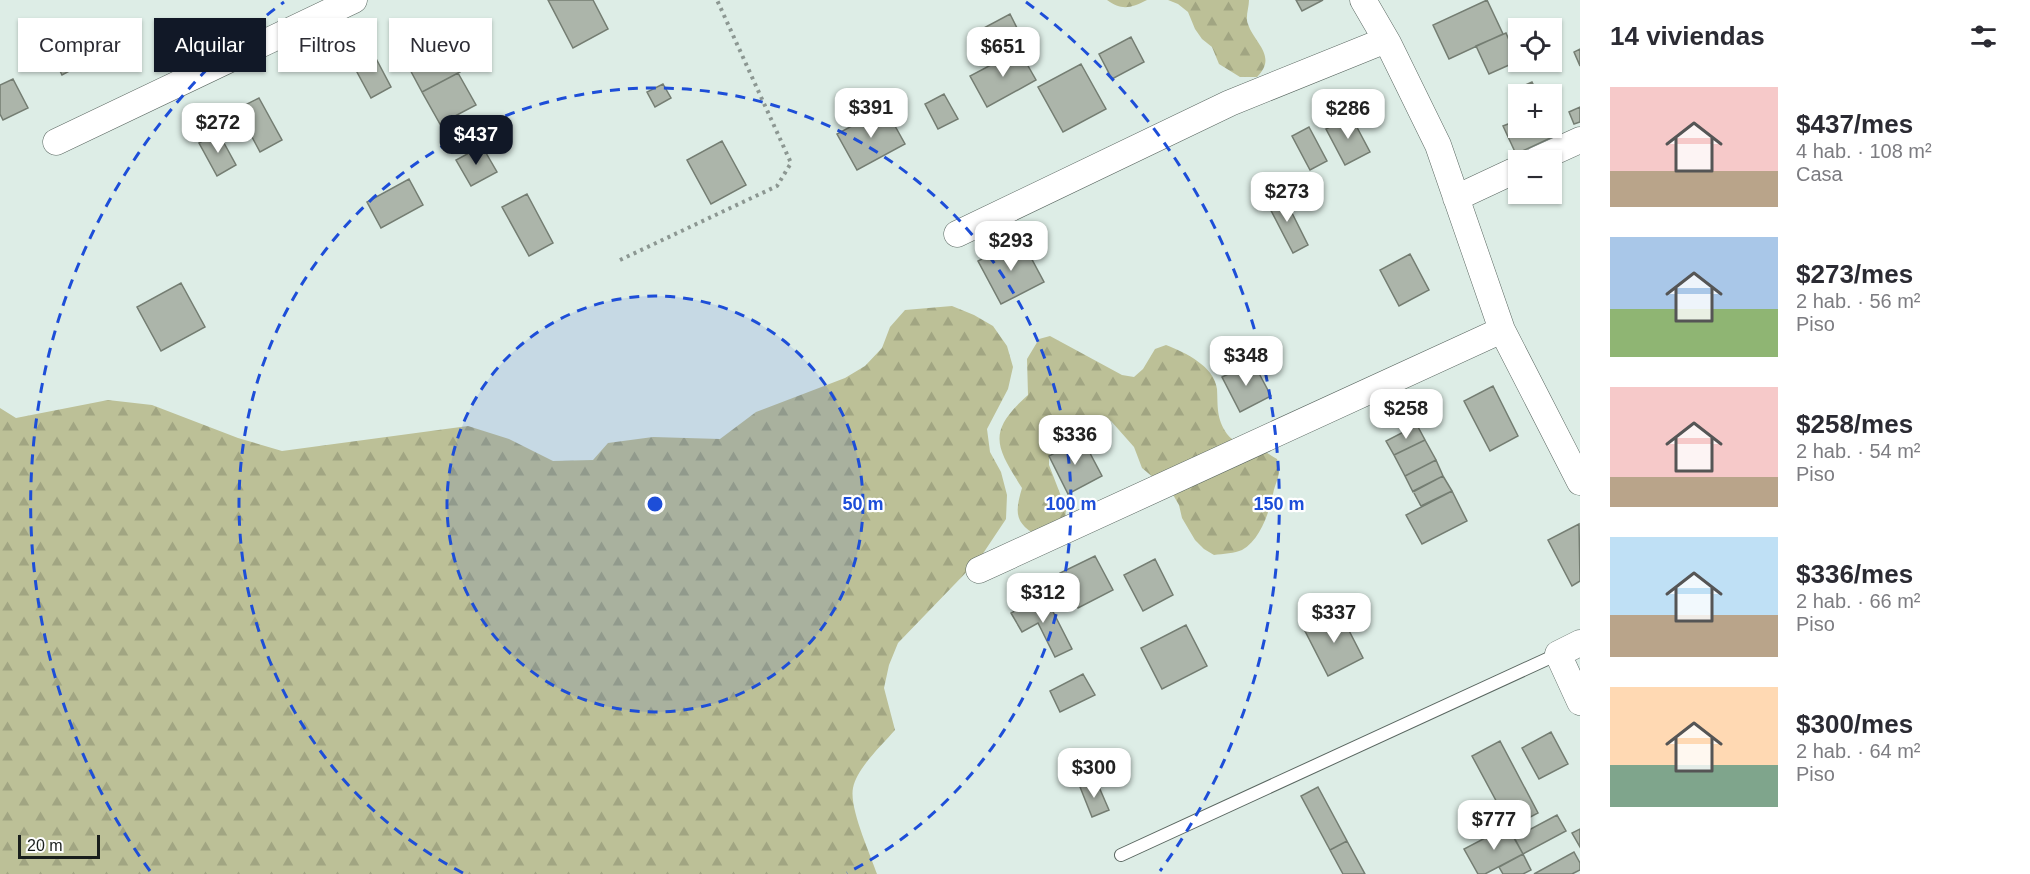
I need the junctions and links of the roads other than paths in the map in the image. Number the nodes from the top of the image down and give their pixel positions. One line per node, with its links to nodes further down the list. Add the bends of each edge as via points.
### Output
1 (354, 0): 5 (street)
2 (1363, 0): 3 (street)
3 (1386, 40): 8 (street, via 1438,145); 9 (street, via 1230,103)
4 (1580, 140): 6 (street)
5 (56, 142)
6 (1558, 150)
7 (1508, 174): 8 (street)
8 (1456, 198): 10 (street)
9 (957, 234)
10 (1502, 330): 11 (street); 12 (street)
11 (1580, 482)
12 (979, 570)
13 (1569, 649): 14 (street); 15 (lane)
14 (1580, 702)
15 (1121, 855)

